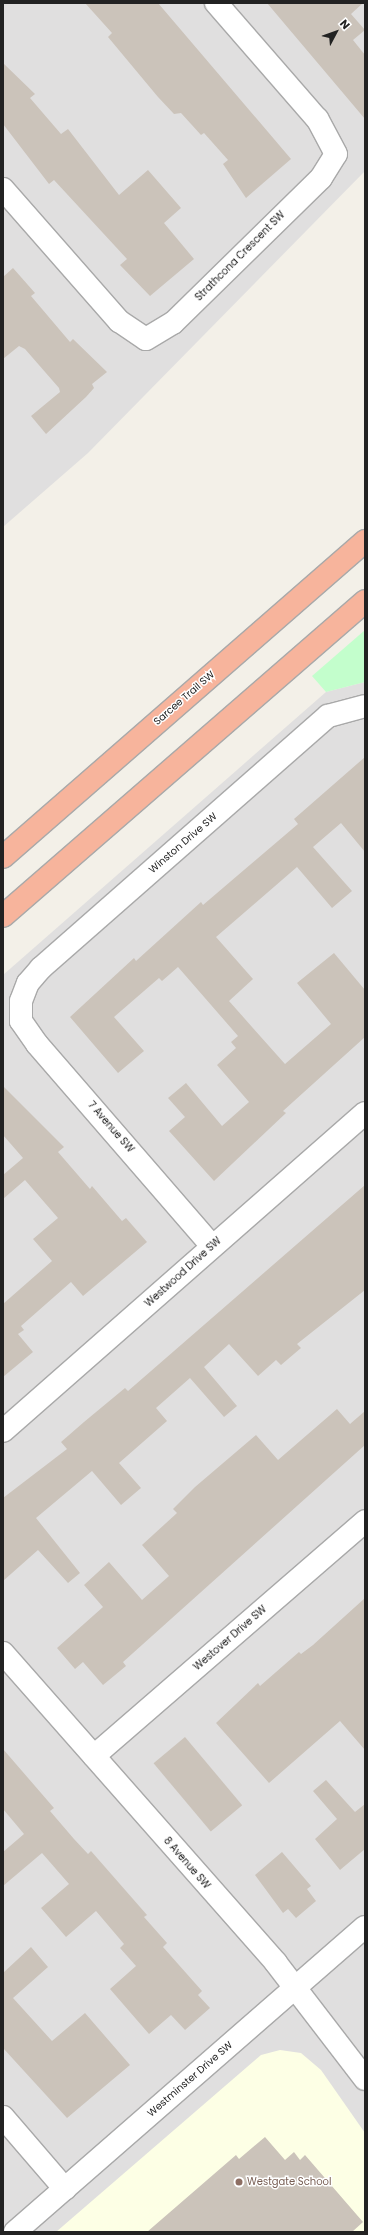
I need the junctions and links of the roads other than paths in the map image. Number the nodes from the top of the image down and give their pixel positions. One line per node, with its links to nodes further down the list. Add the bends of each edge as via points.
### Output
1 (216, 3): 2 (street, Strathcona Crescent SW, via 317,119 336,154 321,178 173,323 146,339 119,320)
2 (3, 189)
3 (365, 541): 6 (highway, Sarcee Trail SW)
4 (365, 601): 7 (highway)
5 (365, 706): 8 (street, Winston Drive SW, via 328,716 40,968 28,983)
6 (3, 856)
7 (3, 916)
8 (21, 1004): 10 (street, 7 Avenue SW, via 22,1021 36,1044)
9 (365, 1113): 10 (street, Westwood Drive SW)
10 (212, 1246): 11 (street, Westwood Drive SW)
11 (3, 1431)
12 (365, 1521): 14 (street, Westover Drive SW)
13 (3, 1653): 14 (street, 8 Avenue SW)
14 (94, 1756): 16 (street, 8 Avenue SW)
15 (365, 1927): 16 (street, Westminster Drive SW)
16 (295, 1988): 17 (street, 8 Avenue SW); 19 (street, Westminster Drive SW)
17 (365, 2079)
18 (3, 2117): 19 (street)
19 (65, 2189): 20 (street, Westminster Drive SW)
20 (15, 2232)

